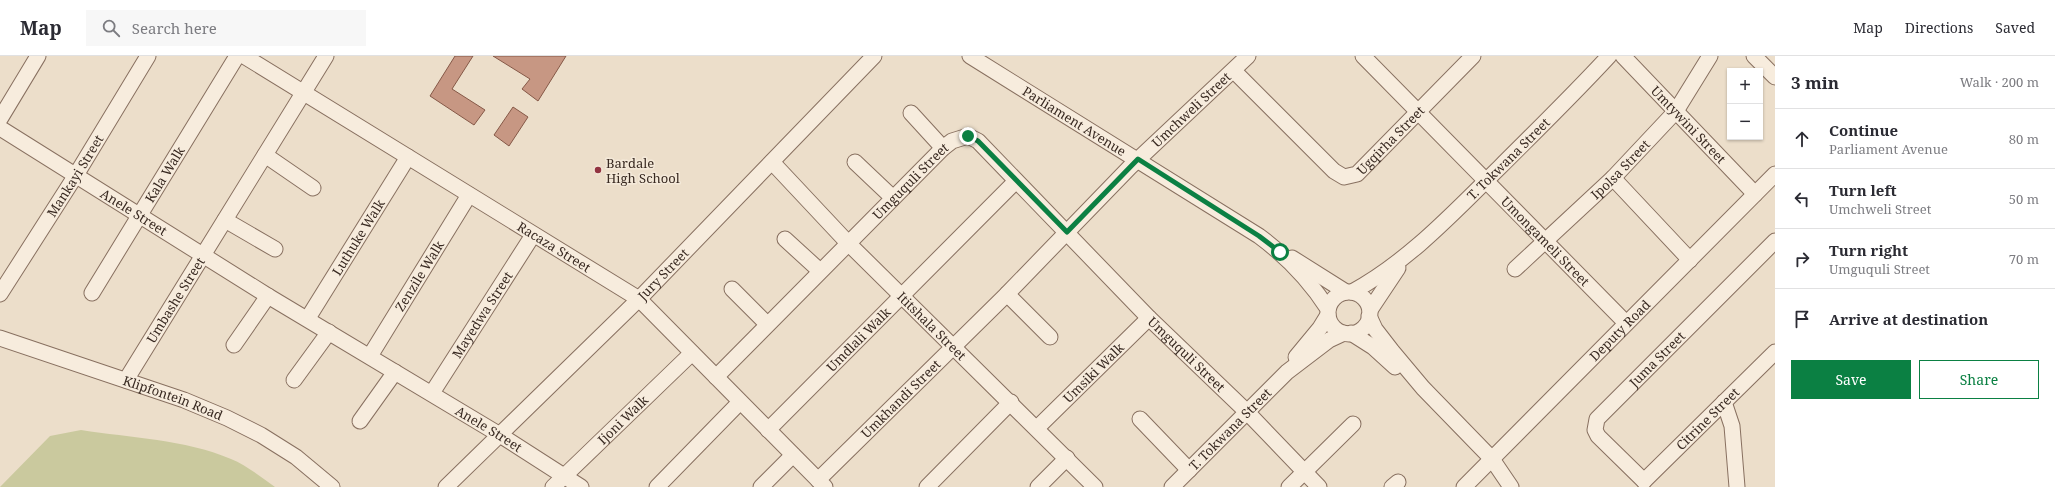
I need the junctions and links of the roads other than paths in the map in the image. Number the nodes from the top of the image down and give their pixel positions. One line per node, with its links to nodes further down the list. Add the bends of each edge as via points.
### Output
1 (38, 56): 21 (street)
2 (148, 56): 30 (street, Mankayi Street)
3 (237, 56): 38 (street, Kala Walk)
4 (244, 56): 17 (street, Racaza Street)
5 (326, 56): 17 (street, Umbashe Street)
6 (874, 56): 27 (street, Jury Street)
7 (970, 56): 26 (street, Parliament Avenue)
8 (1248, 56): 15 (street, Umchweli Street)
9 (1363, 56): 18 (street, Umongameli Street)
10 (1473, 56): 18 (street, Ugqirha Street)
11 (1609, 56): 32 (street, T. Tokwana Street)
12 (1623, 56): 19 (street, Umtywini Street)
13 (1710, 56): 19 (street, Ipolsa Street)
14 (1754, 56): 16 (street)
15 (1234, 71): 18 (street, Ugqirha Street, via 1334,171 1344,177 1357,174); 26 (street, Umchweli Street)
16 (1775, 77)
17 (304, 92): 24 (street, Umbashe Street); 25 (street, Racaza Street)
18 (1419, 111): 32 (street, Umongameli Street)
19 (1676, 111): 31 (street, Ipolsa Street); 35 (street, Umtywini Street)
20 (911, 113): 23 (street)
21 (0, 118)
22 (0, 128): 30 (street, Anele Street)
23 (943, 148): 33 (street, Umguquli Street, via 952,141 968,136 978,141); 37 (street, Umguquli Street)
24 (265, 155): 34 (street); 39 (street, Umbashe Street)
25 (408, 157): 36 (street, Racaza Street); 63 (street, Luthuke Walk)
26 (1138, 159): 40 (street, Umchweli Street); 47 (street, Parliament Avenue)
27 (772, 162): 45 (street, Ititshala Street); 60 (street, Jury Street)
28 (855, 162): 37 (street)
29 (1775, 174): 35 (street, Deputy Road)
30 (76, 175): 38 (street, Anele Street); 56 (street, Mankayi Street)
31 (1613, 178): 44 (street, Ipolsa Street); 50 (street)
32 (1487, 180): 44 (street, Umongameli Street); 49 (street, T. Tokwana Street)
33 (1016, 181): 40 (street, Umguquli Street); 58 (street, Umdlali Walk)
34 (313, 188)
35 (1755, 194): 50 (street, Deputy Road)
36 (469, 195): 41 (street, Racaza Street); 75 (street, Zenzile Walk)
37 (893, 198): 45 (street, Umguquli Street)
38 (140, 214): 48 (street, Anele Street); 55 (street, Kala Walk)
39 (225, 220): 46 (street); 48 (street, Umbashe Street)
40 (1067, 232): 57 (street, Umkhandi Street); 64 (street, Umguquli Street)
41 (533, 236): 60 (street, Racaza Street); 82 (street, Mayedwa Street)
42 (785, 239): 52 (street)
43 (1775, 241): 100 (street, Juma Street, via 1597,419 1595,430 1598,436)
44 (1546, 242): 51 (street, Ipolsa Street); 65 (street, Umongameli Street)
45 (848, 243): 52 (street, Umguquli Street); 58 (street, Ititshala Street)
46 (275, 249)
47 (1280, 252): 54 (street, Parliament Avenue); 61 (street, Parliament Avenue, via 1320,296)
48 (204, 254): 59 (street, Anele Street); 79 (street, Umbashe Street)
49 (1404, 259): 54 (street, T. Tokwana Street, via 1374,280); 62 (street, T. Tokwana Street)
50 (1690, 260): 65 (street, Deputy Road)
51 (1515, 270)
52 (820, 271): 66 (street, Umguquli Street)
53 (732, 289): 66 (street)
54 (1349, 292): 61 (street, via 1336,296); 62 (street, via 1364,298)
55 (92, 293)
56 (0, 294)
57 (1007, 294): 69 (street); 72 (street, Umkhandi Street)
58 (901, 295): 72 (street, Ititshala Street); 91 (street, Umdlali Walk)
59 (268, 296): 63 (street, Anele Street); 71 (street)
60 (638, 299): 74 (street, Racaza Street); 92 (street, Jury Street)
61 (1328, 312): 68 (street, via 1333,327); 77 (street, T. Tokwana Street, via 1320,328)
62 (1369, 313): 68 (street, via 1363,328); 81 (street, via 1383,340)
63 (308, 318): 67 (street, Anele Street)
64 (1149, 318): 86 (street, Umguquli Street); 90 (street, Umsiki Walk)
65 (1626, 323): 95 (street, Deputy Road)
66 (767, 324): 78 (street, Umguquli Street)
67 (329, 332): 75 (street, Anele Street); 80 (street)
68 (1348, 333): 77 (street, T. Tokwana Street, via 1329,340); 81 (street, via 1373,347 1405,376)
69 (1050, 337)
70 (0, 338): 79 (street, Klipfontein Road)
71 (234, 345)
72 (954, 346): 84 (street, Ititshala Street); 99 (street, Umkhandi Street)
73 (1775, 352): 85 (street, Citrine Street)
74 (692, 353): 78 (street, Racaza Street); 98 (street, Ijoni Walk)
75 (370, 356): 76 (street, Anele Street)
76 (395, 372): 82 (street, Anele Street); 88 (street)
77 (1287, 372): 86 (street, T. Tokwana Street)
78 (716, 377): 83 (street, Racaza Street)
79 (126, 380): 101 (street, Klipfontein Road, via 184,400 261,435 296,457)
80 (294, 380)
81 (1423, 388): 95 (street)
82 (432, 393): 92 (street, Anele Street)
83 (740, 402): 91 (street, Racaza Street); 104 (street)
84 (1011, 402): 90 (street, Ititshala Street); 106 (street)
85 (1724, 402): 100 (street, Citrine Street); 114 (street, via 1732,426)
86 (1247, 412): 96 (street, T. Tokwana Street); 97 (street, Umguquli Street)
87 (1140, 419): 96 (street)
88 (360, 422)
89 (1353, 424): 97 (street)
90 (1037, 428): 94 (street, Ititshala Street)
91 (768, 430): 93 (street, Racaza Street)
92 (500, 435): 98 (street, Anele Street); 102 (street, Jury Street)
93 (793, 455): 99 (street, Racaza Street); 105 (street)
94 (1068, 458): 107 (street); 108 (street, Ititshala Street)
95 (1492, 459): 112 (street, Deputy Road); 113 (street)
96 (1189, 470): 109 (street, T. Tokwana Street)
97 (1304, 472): 110 (street); 111 (street, Umguquli Street)
98 (559, 482): 103 (street, Anele Street)
99 (822, 484)
100 (1644, 484)
101 (332, 487)
102 (446, 487)
103 (581, 487)
104 (657, 487)
105 (761, 487)
106 (926, 487)
107 (1038, 487)
108 (1095, 487)
109 (1172, 487)
110 (1289, 487)
111 (1319, 487)
112 (1464, 487)
113 (1511, 487)
114 (1737, 487)

